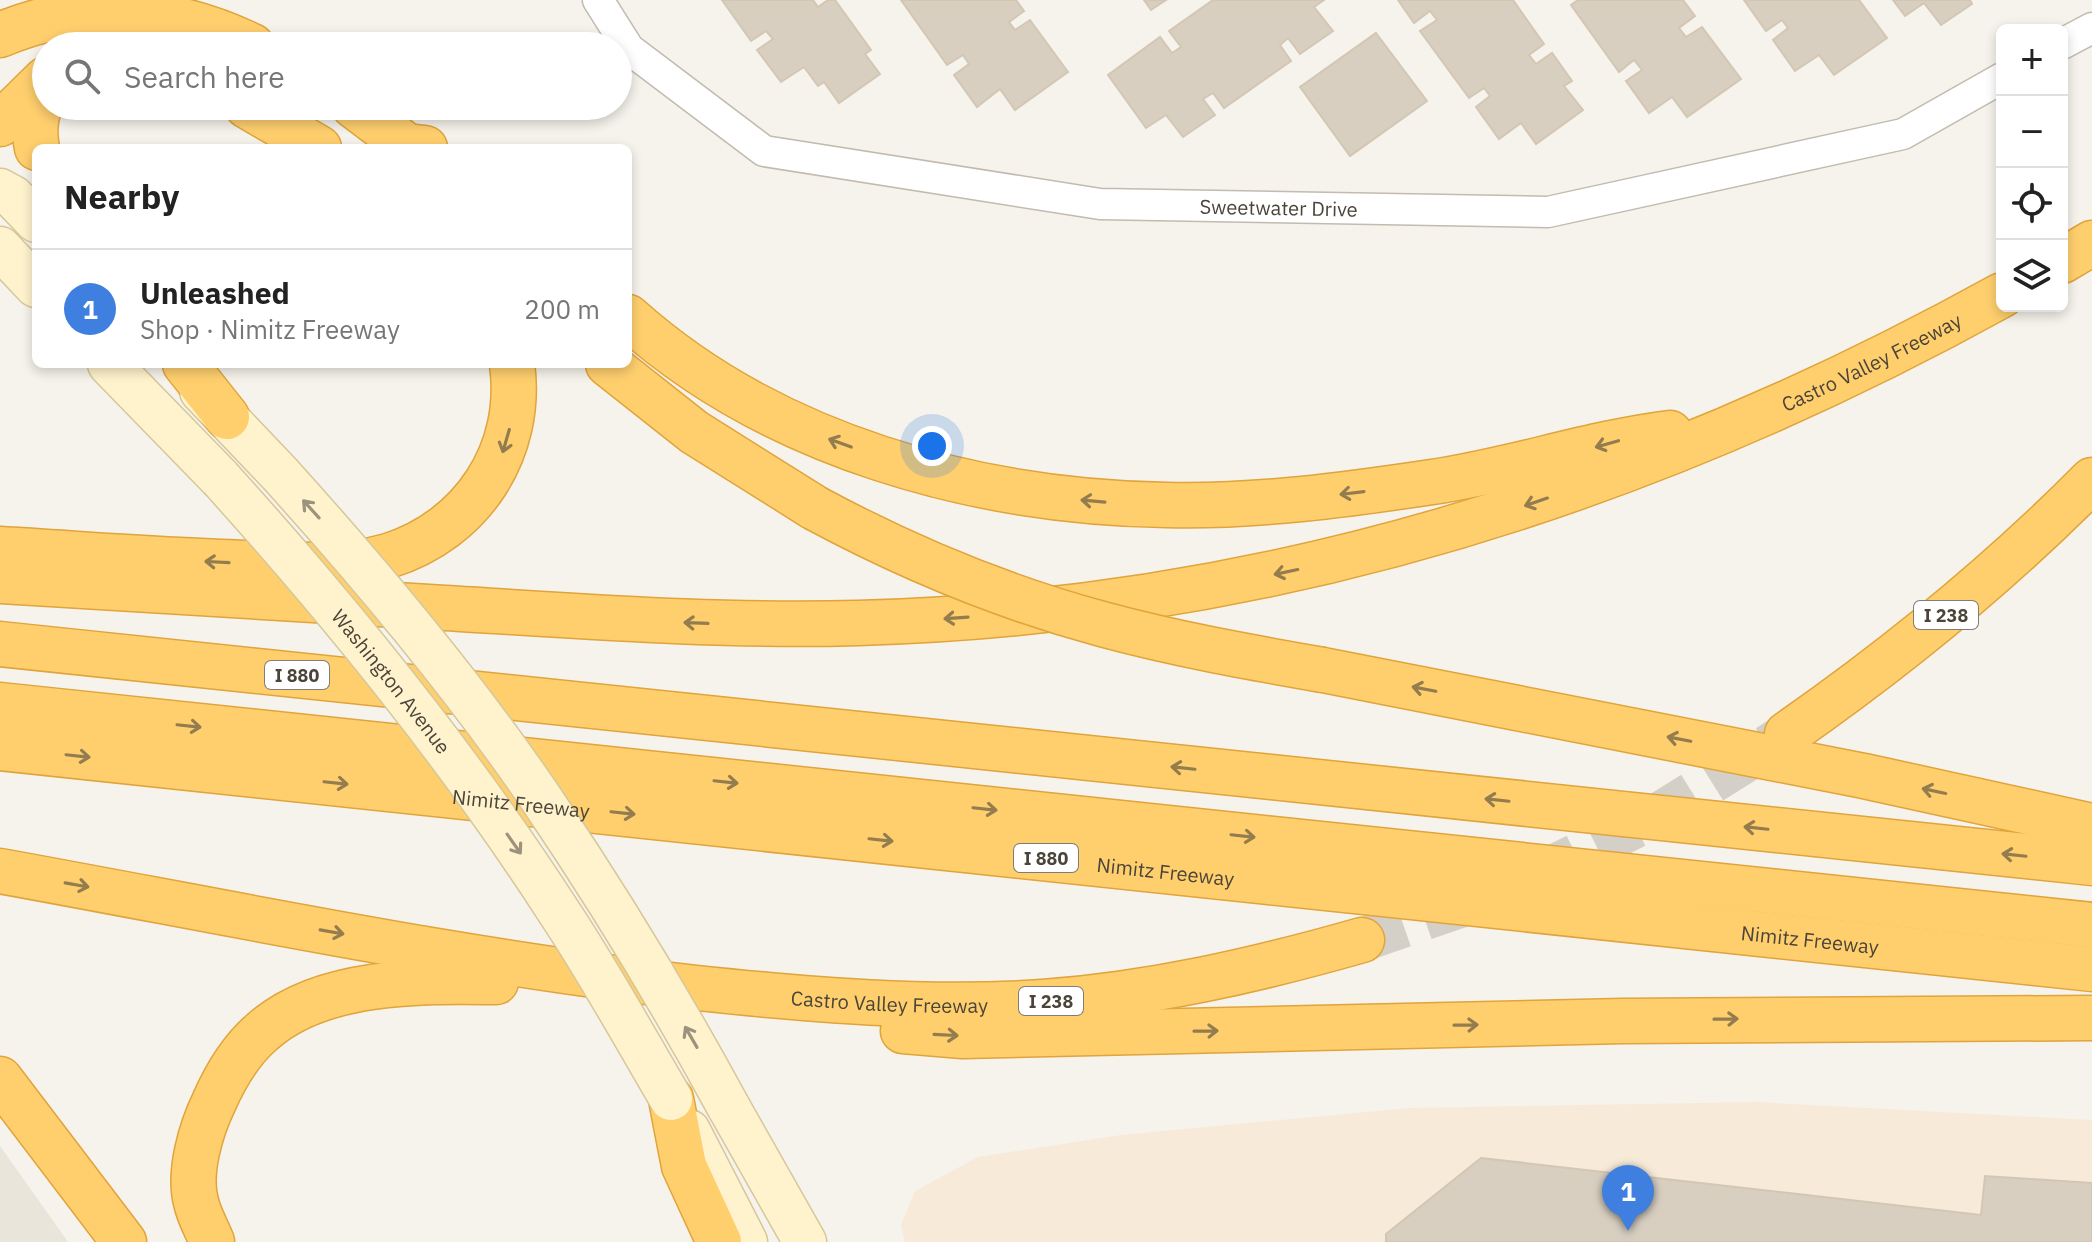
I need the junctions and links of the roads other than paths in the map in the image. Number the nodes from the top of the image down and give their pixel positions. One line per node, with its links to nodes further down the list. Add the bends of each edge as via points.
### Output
1 (598, 0): 4 (street, Sweetwater Drive)
2 (2092, 28): 6 (street)
3 (218, 32): 5 (highway, via 173,13 106,0 47,9)
4 (618, 32)
5 (0, 35)
6 (2068, 41)
7 (632, 51): 8 (street, Sweetwater Drive, via 764,151 1100,204 1548,212 1903,134)
8 (1996, 81)
9 (32, 93): 13 (highway)
10 (36, 120): 14 (highway)
11 (271, 120): 15 (highway)
12 (374, 120): 16 (highway)
13 (0, 124)
14 (37, 144)
15 (312, 144)
16 (410, 144)
17 (0, 190): 18 (main road)
18 (32, 217)
19 (2092, 243): 21 (highway)
20 (0, 248): 22 (main road)
21 (2068, 257)
22 (32, 282)
23 (1996, 298): 31 (highway, Castro Valley Freeway)
24 (632, 320): 31 (highway, one-way to 24, via 1625,439 1485,473 1320,497 1205,505 1090,501 939,475 829,439 725,389)
25 (113, 368): 49 (main road, Washington Avenue, one-way to 49, bridge, via 220,478 346,623 476,790 559,912)
26 (179, 368): 30 (main road)
27 (188, 368): 30 (highway)
28 (512, 368): 33 (highway, one-way to 33, via 513,409 496,469 457,519 404,550 348,563 289,565)
29 (613, 368): 39 (highway, one-way to 29, bridge, via 1174,641 1061,612 933,566 815,508 694,432)
30 (227, 417): 54 (main road, one-way to 30, bridge, via 658,981 541,798 412,627)
31 (1740, 425): 34 (highway, one-way to 34, via 1537,502 1390,548 1240,581 1011,614 859,623 704,623)
32 (2092, 480): 37 (highway, I 238, via 1953,609)
33 (0, 549)
34 (0, 581)
35 (0, 644): 40 (highway, I 880, one-way to 35)
36 (0, 705): 42 (highway, I 880, one-way to 42)
37 (1787, 734)
38 (0, 748): 44 (highway, Nimitz Freeway / I 880, one-way to 44)
39 (2092, 826)
40 (2092, 863)
41 (0, 871): 45 (highway, one-way to 45, via 439,952)
42 (2092, 925)
43 (1362, 940): 46 (highway, Castro Valley Freeway / I 238, via 1196,982 1043,1002 887,1004)
44 (2092, 969)
45 (650, 983): 46 (highway, Castro Valley Freeway / I 238); 51 (highway, via 390,985 325,998 293,1012 262,1032 234,1065 204,1122 195,1201)
46 (733, 991): 47 (highway, one-way to 47, via 887,1029 963,1036 1623,1021)
47 (2092, 1018)
48 (0, 1079): 50 (highway)
49 (671, 1099): 52 (highway, via 684,1166); 53 (main road, Washington Avenue)
50 (124, 1242)
51 (212, 1242)
52 (719, 1242)
53 (746, 1242)
54 (805, 1242)

